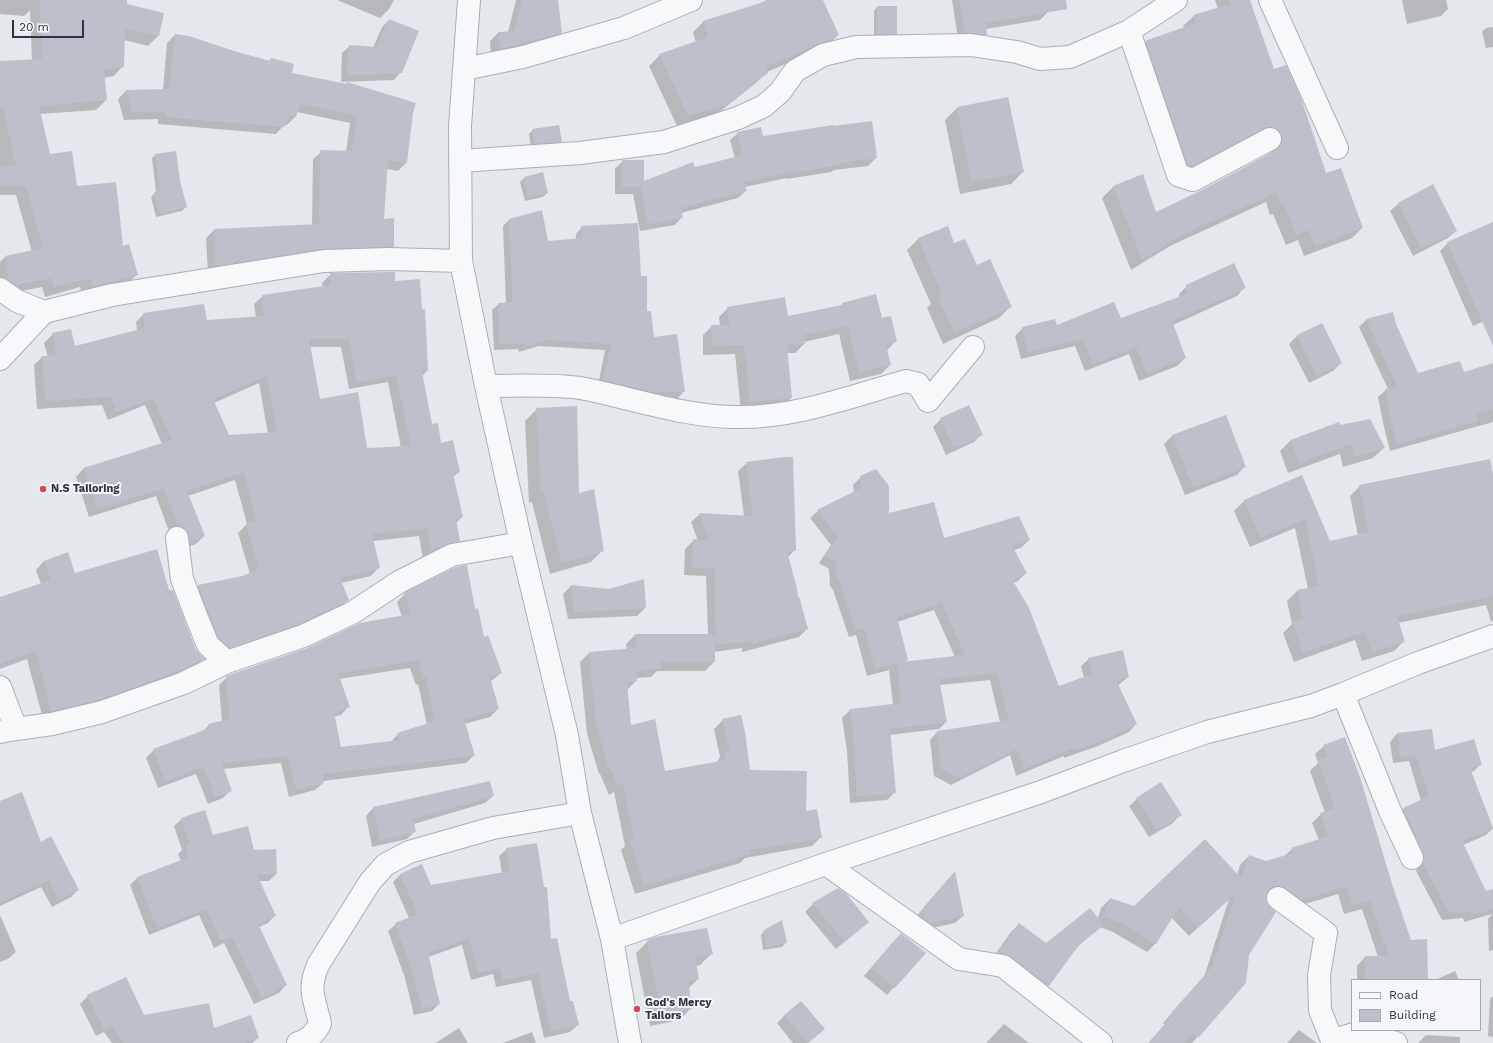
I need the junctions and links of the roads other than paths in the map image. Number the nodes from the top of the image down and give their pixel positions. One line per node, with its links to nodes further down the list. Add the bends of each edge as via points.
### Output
1 (469, 0): 6 (street)
2 (691, 0): 6 (street, via 624,28 523,57)
3 (1176, 0): 5 (street)
4 (1270, 0): 8 (street)
5 (1129, 31): 7 (street, via 1178,175 1192,180); 9 (street, via 1070,57 1040,59 1017,52 971,46 856,48 823,55 795,71 780,92 764,106 738,118 664,142 580,153)
6 (464, 69): 9 (street)
7 (1270, 139)
8 (1337, 148)
9 (460, 161): 10 (street)
10 (461, 262): 12 (street, via 388,259 324,262 112,295); 15 (street)
11 (0, 289): 12 (street, via 17,301)
12 (44, 312): 14 (street)
13 (973, 347): 15 (street, via 928,401 918,384 906,381 800,411 764,416 731,417 695,413 582,388)
14 (0, 359)
15 (486, 386): 17 (street)
16 (177, 538): 19 (street, via 182,578 197,618 208,645)
17 (521, 543): 19 (street, via 452,555 399,582 352,613 302,636); 23 (street, via 567,736)
18 (1493, 636): 21 (street)
19 (227, 662): 22 (street, via 184,683 102,712 52,724)
20 (0, 687): 22 (street)
21 (1343, 694): 24 (street, via 1390,811); 25 (street, via 1311,706 1207,732 1041,792)
22 (8, 730)
23 (580, 812): 27 (street); 28 (street, via 494,828 409,852 385,865 370,882 318,966 311,988 320,1024 313,1035)
24 (1412, 858)
25 (826, 864): 27 (street); 30 (street, via 959,959 1003,966)
26 (1278, 898): 31 (street, via 1326,933 1319,975 1320,1010)
27 (612, 939): 29 (street)
28 (298, 1043)
29 (630, 1043)
30 (1101, 1043)
31 (1334, 1043): 32 (street, via 1337,1038 1357,1032)
32 (1396, 1043)

